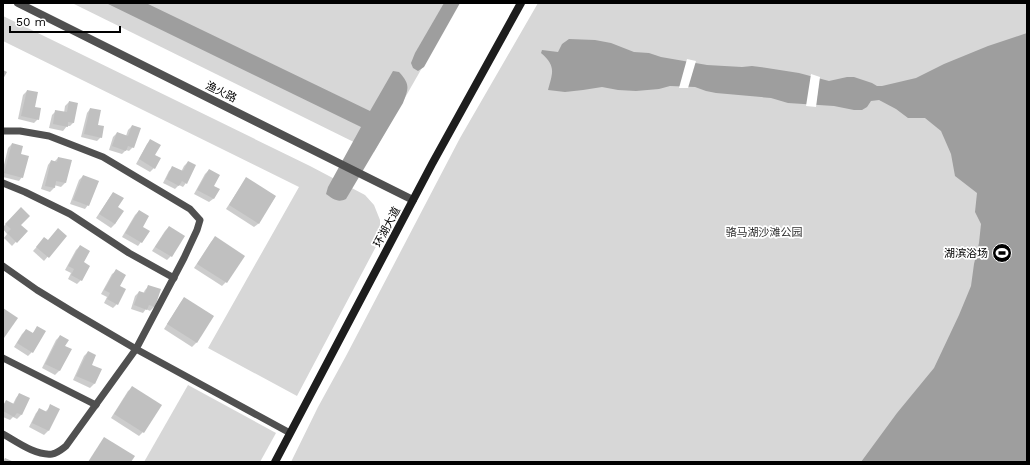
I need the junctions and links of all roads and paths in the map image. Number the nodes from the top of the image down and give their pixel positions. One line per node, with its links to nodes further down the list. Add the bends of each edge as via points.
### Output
1 (18, 3): 5 (street, 渔火路)
2 (521, 3): 5 (main road, 环湖大道)
3 (3, 131): 7 (lane, via 49,136 103,157 190,209 200,220)
4 (3, 183): 7 (lane, via 70,214 129,253)
5 (413, 200): 11 (main road, 环湖大道)
6 (3, 266): 8 (lane, via 72,312)
7 (174, 278): 8 (lane)
8 (136, 349): 10 (lane); 11 (lane)
9 (3, 358): 10 (lane)
10 (96, 405): 12 (lane, via 66,446 52,454 32,451)
11 (290, 433): 13 (main road, 环湖大道)
12 (3, 434)
13 (275, 462)

